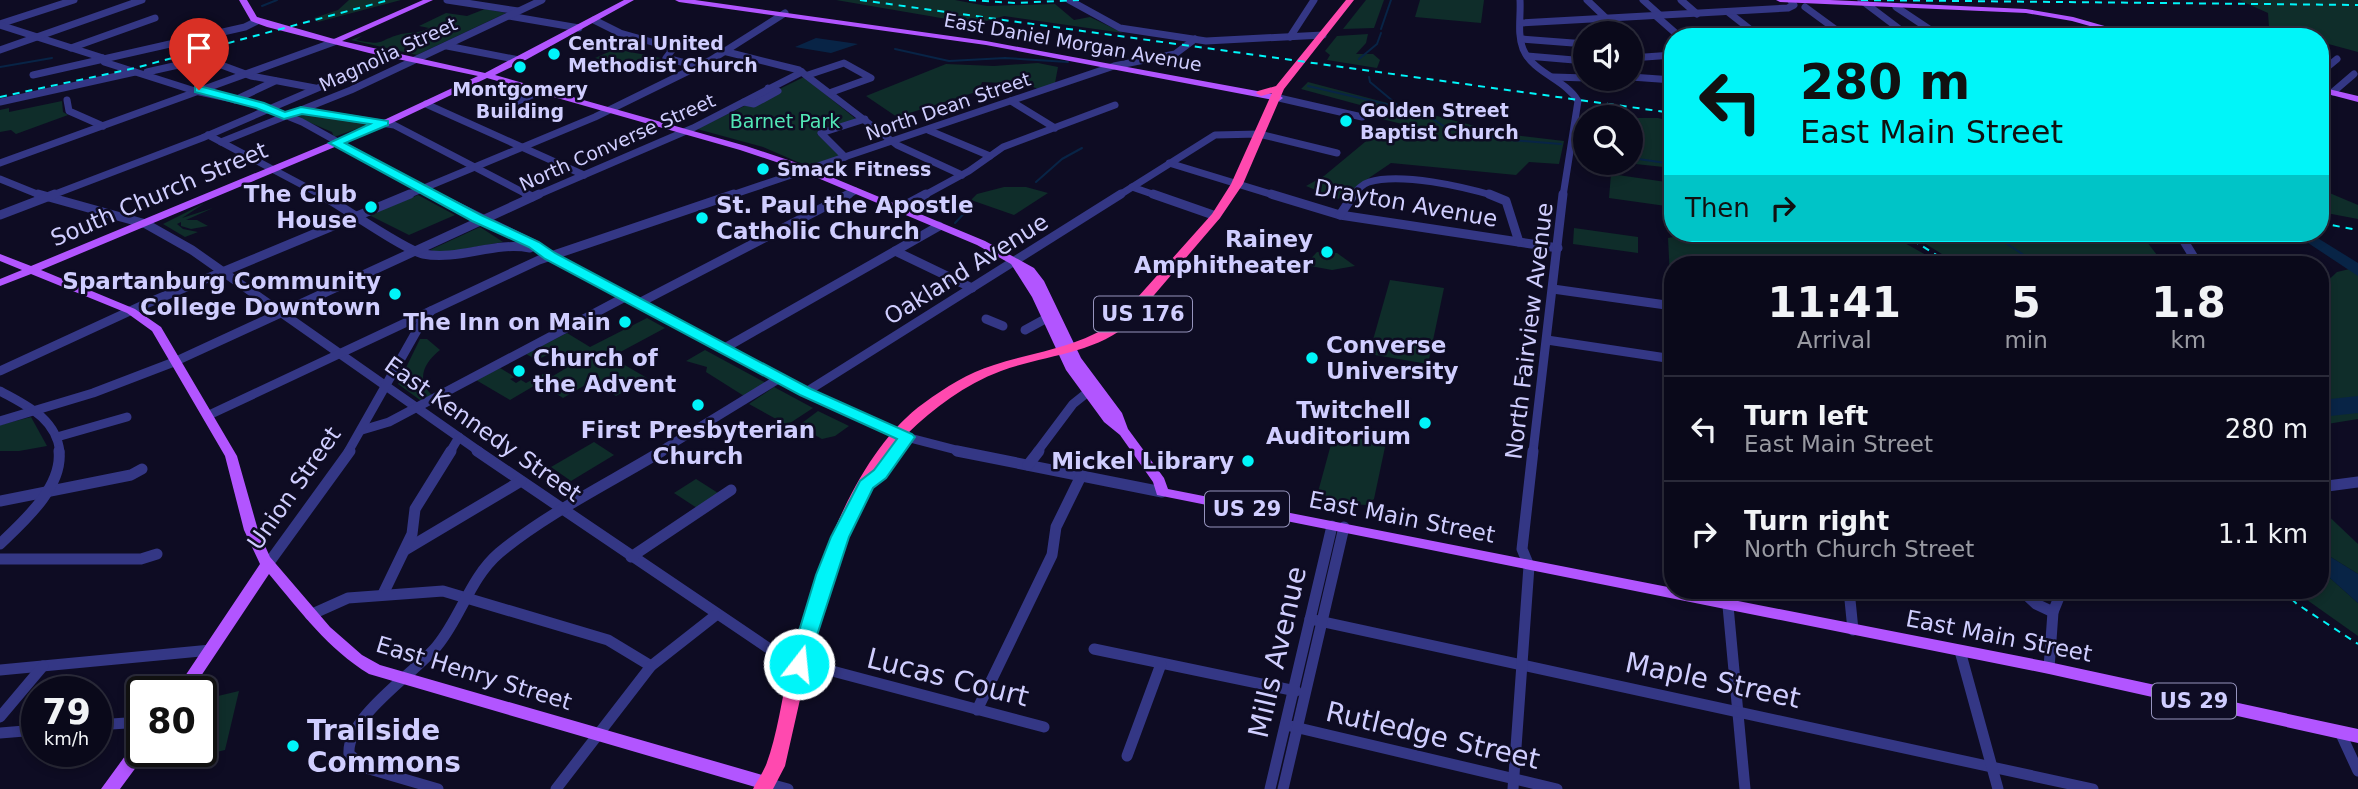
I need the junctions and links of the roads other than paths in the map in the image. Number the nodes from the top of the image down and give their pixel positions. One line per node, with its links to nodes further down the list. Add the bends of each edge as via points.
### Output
1 (46, 0): 21 (street)
2 (74, 0): 21 (street)
3 (141, 0): 45 (street)
4 (243, 0): 32 (main road)
5 (429, 0): 49 (main road)
6 (447, 0): 24 (street)
7 (542, 0): 24 (street, Magnolia Street)
8 (630, 0): 33 (main road)
9 (679, 0): 26 (main road, East Daniel Morgan Avenue)
10 (1069, 0): 47 (street, via 1115,27)
11 (1314, 0): 46 (street)
12 (1350, 0): 44 (highway, US 176)
13 (1360, 0): 44 (highway, US 176)
14 (1520, 0): 34 (street)
15 (1587, 0): 31 (street)
16 (1643, 0): 29 (street)
17 (1681, 0): 27 (street)
18 (1780, 0): 19 (main road)
19 (1791, 1): 20 (main road); 25 (street, via 1794,5 1788,8)
20 (1863, 3): 23 (main road); 41 (street)
21 (61, 4): 35 (street)
22 (1805, 7): 40 (street)
23 (1896, 7): 42 (street); 43 (main road, via 2031,11)
24 (518, 12): 28 (street, Magnolia Street)
25 (1728, 12): 27 (street); 39 (street)
26 (785, 13): 54 (street); 65 (main road, East Daniel Morgan Avenue)
27 (1697, 13): 29 (street)
28 (509, 16): 37 (street); 51 (street, Magnolia Street)
29 (1659, 16): 31 (street); 38 (street)
30 (155, 18): 52 (street)
31 (1607, 19): 34 (street)
32 (257, 21): 36 (main road); 59 (street)
33 (592, 21): 37 (main road); 64 (street, via 669,47 672,53 666,58)
34 (1521, 23): 48 (street)
35 (0, 25): 45 (street)
36 (270, 25): 49 (main road); 59 (street)
37 (579, 28): 62 (main road)
38 (1671, 28)
39 (1748, 28)
40 (1834, 28)
41 (1898, 28)
42 (1928, 28)
43 (2102, 28)
44 (1329, 34): 46 (street); 86 (highway, US 176)
45 (35, 37): 52 (street); 53 (street)
46 (1290, 37): 47 (street)
47 (1195, 39): 65 (street, North Dean Street, via 1175,54)
48 (1522, 39): 50 (street); 56 (street)
49 (334, 42): 55 (main road); 69 (street)
50 (1573, 43)
51 (447, 46): 61 (street, Magnolia Street); 62 (street)
52 (71, 48): 59 (street)
53 (0, 50)
54 (723, 51): 64 (street); 70 (street)
55 (392, 56): 61 (main road); 79 (street)
56 (1527, 56): 63 (street); 74 (street)
57 (1664, 56): 58 (street)
58 (1643, 57)
59 (103, 58): 67 (street); 68 (street); 72 (street)
60 (2337, 59): 66 (street)
61 (416, 60): 73 (main road); 98 (street, Magnolia Street)
62 (519, 60): 73 (main road)
63 (1573, 60)
64 (696, 66): 99 (street)
65 (1114, 66): 85 (main road, East Daniel Morgan Avenue); 91 (street, North Dean Street)
66 (2329, 66)
67 (135, 72): 81 (street); 90 (street)
68 (147, 72): 69 (street, via 201,59); 81 (street)
69 (244, 73): 78 (street); 81 (street)
70 (805, 73): 83 (street); 83 (street, North Converse Street, via 844,63 871,78); 107 (street, North Converse Street)
71 (2354, 74): 84 (street)
72 (33, 75)
73 (488, 75): 80 (main road); 92 (main road)
74 (1553, 77): 75 (street); 141 (street, North Fairview Avenue, via 1577,99)
75 (1573, 78)
76 (1643, 78): 77 (street)
77 (1664, 79)
78 (276, 80): 79 (street); 89 (street)
79 (315, 88): 97 (street)
80 (544, 90): 95 (street); 99 (main road)
81 (199, 91): 89 (street, East Main Street); 104 (street)
82 (2329, 91): 84 (main road)
83 (832, 92): 102 (street)
84 (2333, 92): 87 (main road)
85 (1256, 93): 86 (highway)
86 (1277, 97): 101 (street); 109 (highway, US 176)
87 (2358, 99)
88 (67, 100): 96 (street)
89 (234, 100): 97 (street, East Main Street)
90 (0, 102)
91 (1011, 102): 105 (street); 106 (street, North Dean Street)
92 (426, 104): 103 (main road); 113 (street)
93 (1115, 105): 105 (street)
94 (78, 106): 96 (street)
95 (506, 106)
96 (68, 109): 104 (street)
97 (269, 109): 100 (street, East Main Street); 108 (street)
98 (301, 110): 100 (street, Magnolia Street); 103 (street)
99 (610, 110): 107 (main road); 113 (street)
100 (284, 116): 111 (street, Magnolia Street); 112 (street, East Main Street)
101 (1362, 117)
102 (865, 119): 110 (street); 116 (street, via 821,133)
103 (384, 123): 112 (main road); 120 (street)
104 (103, 126): 117 (street)
105 (1055, 128): 115 (street)
106 (928, 130): 110 (street, North Dean Street); 115 (street)
107 (686, 131): 121 (main road); 122 (street, North Converse Street)
108 (208, 135): 111 (street); 129 (street)
109 (1260, 136): 114 (street, Oakland Avenue); 118 (street, Oakland Avenue, via 1218,134); 125 (highway, US 176)
110 (893, 141): 116 (street, North Dean Street); 123 (street)
111 (221, 142): 119 (street)
112 (335, 143): 119 (main road, South Church Street); 127 (street, East Main Street)
113 (525, 148): 120 (street); 122 (street)
114 (1338, 153)
115 (990, 156): 123 (street)
116 (845, 157): 121 (street, North Dean Street)
117 (0, 163)
118 (1169, 163): 125 (street, Drayton Avenue); 126 (street, Oakland Avenue)
119 (273, 168): 135 (street); 137 (main road, South Church Street)
120 (475, 168): 127 (street); 130 (street)
121 (807, 170): 128 (main road); 144 (street, North Dean Street)
122 (584, 175): 130 (street, North Converse Street)
123 (962, 175): 131 (street)
124 (0, 179): 129 (street, East Kennedy Street)
125 (1237, 184): 133 (street, Drayton Avenue); 134 (highway, US 176)
126 (1132, 187): 134 (street); 146 (street, Oakland Avenue)
127 (425, 190): 135 (street); 136 (street, East Main Street)
128 (855, 191): 131 (main road); 153 (street)
129 (47, 197): 132 (street); 137 (street, East Kennedy Street)
130 (532, 197): 136 (street, North Converse Street)
131 (898, 209): 138 (main road)
132 (0, 215)
133 (1340, 215): 139 (street, Drayton Avenue); 139 (street, via 1361,186 1380,179 1479,191 1506,201)
134 (1216, 216): 166 (highway, US 176, via 1125,332 1104,344)
135 (359, 217): 142 (street); 148 (street)
136 (481, 220): 140 (street, East Main Street, via 503,235); 142 (street, North Converse Street); 144 (street, East Main Street)
137 (146, 224): 147 (main road, South Church Street); 148 (street, East Kennedy Street)
138 (939, 226): 143 (street); 146 (main road)
139 (1519, 242): 141 (street, Drayton Avenue)
140 (506, 244): 142 (street, via 441,256); 144 (street)
141 (1558, 248): 151 (street, North Fairview Avenue)
142 (415, 251): 157 (street, North Converse Street)
143 (895, 251): 150 (street); 165 (street)
144 (550, 256): 152 (street, East Main Street); 155 (street, North Dean Street)
145 (0, 257): 147 (main road, East Henry Street)
146 (1014, 262): 150 (street, Oakland Avenue); 159 (main road); 166 (main road, via 1030,270 1045,290)
147 (31, 271): 149 (main road, South Church Street); 156 (main road, East Henry Street)
148 (225, 272): 156 (street); 157 (street, East Kennedy Street)
149 (0, 283)
150 (972, 288): 174 (street, Oakland Avenue)
151 (1553, 289): 154 (street); 164 (street, North Fairview Avenue)
152 (627, 296): 153 (street, East Main Street); 176 (street)
153 (639, 303): 165 (street, East Main Street)
154 (1664, 305)
155 (435, 308): 158 (street, Union Street); 161 (street, North Dean Street)
156 (131, 311): 169 (main road, East Henry Street, via 157,329); 170 (street)
157 (283, 311): 167 (street, East Kennedy Street); 169 (street, North Converse Street)
158 (424, 318): 161 (street); 172 (street, Union Street)
159 (1047, 318): 163 (street); 166 (main road)
160 (986, 319): 162 (street)
161 (396, 326): 167 (street)
162 (1003, 326)
163 (1025, 330)
164 (1547, 340): 168 (street); 203 (street, North Fairview Avenue, via 1522,549)
165 (723, 349): 171 (street, East Main Street)
166 (1068, 351): 175 (main road); 182 (highway, US 176, via 970,388)
167 (340, 354): 172 (street, East Kennedy Street); 178 (street)
168 (1664, 358)
169 (174, 362): 177 (street, North Converse Street); 178 (main road, East Henry Street)
170 (0, 371)
171 (780, 378): 174 (street, East Main Street); 195 (street)
172 (385, 388): 176 (street, East Kennedy Street); 181 (street, Union Street)
173 (0, 391): 177 (street)
174 (806, 392): 182 (street, East Main Street)
175 (1095, 397): 185 (street, via 1073,404); 192 (main road, via 1159,481)
176 (415, 408): 181 (street, via 380,427); 184 (street, East Kennedy Street)
177 (36, 412): 180 (street, North Converse Street); 183 (street)
178 (209, 415): 202 (main road, East Henry Street, via 231,456 251,530)
179 (127, 417): 183 (street)
180 (0, 421)
181 (362, 430): 202 (street, Union Street)
182 (902, 436): 185 (street, East Main Street); 221 (highway, US 176, via 880,474 867,485 829,564)
183 (57, 437): 193 (street, via 58,461)
184 (458, 437): 188 (street, East Kennedy Street); 198 (street, via 415,509)
185 (1028, 465): 187 (street, East Main Street)
186 (142, 469): 193 (street)
187 (1081, 476): 192 (street, East Main Street); 230 (street, via 1056,527 1052,555)
188 (522, 481): 195 (street, East Kennedy Street); 198 (street)
189 (2358, 482): 190 (street)
190 (2329, 486)
191 (731, 489): 200 (street)
192 (1162, 492): 196 (main road, East Main Street / US 29)
193 (45, 493): 194 (street); 197 (street)
194 (0, 501)
195 (566, 512): 200 (street, East Kennedy Street); 206 (street, via 493,559)
196 (1338, 526): 203 (main road, East Main Street / US 29); 215 (street, Mills Avenue)
197 (0, 544)
198 (404, 551): 205 (street)
199 (157, 554): 201 (street, via 141,559)
200 (631, 557): 214 (street, East Kennedy Street)
201 (0, 559)
202 (268, 564): 213 (main road, East Henry Street); 218 (main road, Union Street)
203 (1529, 566): 204 (main road, East Main Street / US 29); 220 (street, North Fairview Avenue)
204 (1664, 589)
205 (383, 594): 206 (street, via 436,590); 213 (street, via 342,599)
206 (465, 598): 224 (street, via 608,640); 228 (street, via 438,645)
207 (1708, 599): 211 (main road, East Main Street / US 29)
208 (1850, 599): 216 (street)
209 (2031, 599): 212 (street)
210 (2058, 599): 212 (street)
211 (1728, 606): 216 (main road, East Main Street / US 29); 231 (street)
212 (2053, 612): 225 (street)
213 (310, 615): 228 (main road, East Henry Street, via 357,659)
214 (716, 615): 221 (street, East Kennedy Street); 224 (street)
215 (1316, 619): 220 (street, Maple Street); 229 (street, Mills Avenue)
216 (1853, 630): 219 (main road, East Main Street / US 29)
217 (1094, 649): 222 (street)
218 (211, 650): 223 (street); 227 (main road, Union Street)
219 (1960, 651): 225 (main road, East Main Street / US 29); 242 (street)
220 (1523, 663): 231 (street, Maple Street); 244 (street, North Fairview Avenue)
221 (799, 664): 230 (street, Lucas Court); 245 (highway, US 176, via 775,766)
222 (1161, 664): 229 (street); 240 (street)
223 (43, 666): 226 (street); 232 (street)
224 (651, 666): 238 (street)
225 (2049, 668): 236 (main road, East Main Street / US 29)
226 (0, 670)
227 (193, 676)
228 (406, 679): 238 (main road, East Henry Street); 247 (street, via 351,734 348,748 358,763)
229 (1298, 691): 233 (street, Mills Avenue)
230 (977, 710): 234 (street, Lucas Court)
231 (1738, 710): 242 (street, Maple Street); 253 (street)
232 (0, 717)
233 (1292, 726): 244 (street, Rutledge Street); 250 (street, Mills Avenue); 251 (street, Mills Avenue)
234 (1044, 727)
235 (21, 731): 237 (street)
236 (2340, 732): 239 (main road, East Main Street / US 29); 243 (street)
237 (0, 733)
238 (598, 734): 245 (main road, East Henry Street); 248 (street)
239 (2358, 736)
240 (1127, 756)
241 (126, 767): 246 (main road)
242 (1992, 767): 254 (street); 255 (street, Maple Street)
243 (2358, 771)
244 (1514, 784): 252 (street, Rutledge Street)
245 (764, 786): 249 (street)
246 (110, 789)
247 (438, 789)
248 (556, 789)
249 (788, 789)
250 (1270, 789)
251 (1283, 789)
252 (1557, 789)
253 (1745, 789)
254 (1997, 789)
255 (2093, 789)

